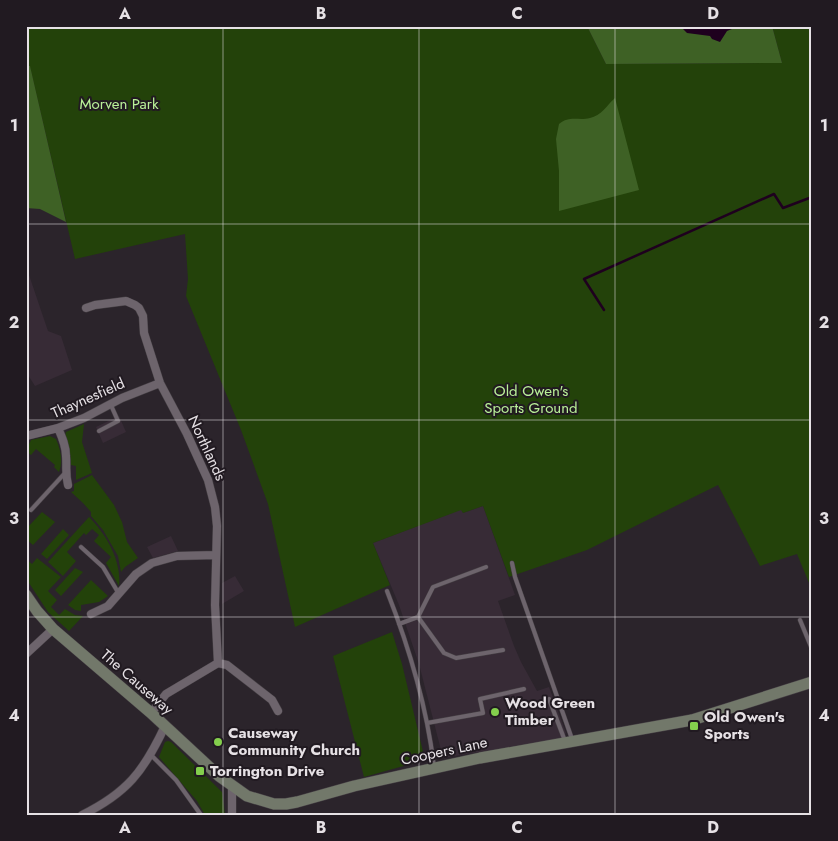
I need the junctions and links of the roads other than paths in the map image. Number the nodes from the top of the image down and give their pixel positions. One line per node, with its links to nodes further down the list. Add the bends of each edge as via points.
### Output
1 (86, 308): 2 (street, Northlands, via 126,301 135,304 143,316 144,333)
2 (160, 383): 3 (street, Thaynesfield); 11 (street, Northlands, via 211,489 217,521)
3 (110, 404): 4 (street, Thaynesfield); 5 (lane, via 118,421)
4 (58, 428): 6 (street, Thaynesfield); 7 (street, via 66,449)
5 (99, 431)
6 (26, 436)
7 (65, 473): 8 (street); 9 (lane)
8 (68, 485)
9 (31, 510)
10 (81, 547): 15 (lane, via 103,567)
11 (216, 555): 15 (street, via 177,556 152,563 136,574); 25 (street, Northlands)
12 (512, 563): 33 (lane)
13 (486, 567): 18 (lane, via 433,587)
14 (387, 591): 20 (lane)
15 (118, 594): 17 (street, via 108,606)
16 (26, 595): 21 (main road, The Causeway)
17 (91, 614)
18 (418, 617): 20 (lane); 23 (lane, via 444,653 456,658)
19 (800, 620): 22 (lane)
20 (399, 624): 31 (lane)
21 (53, 629): 24 (street); 30 (main road, The Causeway)
22 (812, 649)
23 (503, 650)
24 (26, 654)
25 (218, 663): 29 (street, via 228,665 272,700); 30 (street, via 166,694)
26 (812, 682): 33 (main road, Coopers Lane, via 692,720)
27 (524, 689): 31 (lane, via 480,699 483,713)
28 (549, 699): 33 (lane)
29 (278, 711)
30 (151, 713): 32 (main road, The Causeway)
31 (427, 722): 35 (lane)
32 (165, 726): 34 (street); 36 (main road, The Causeway)
33 (569, 742): 35 (main road, Coopers Lane)
34 (151, 755): 37 (street, via 123,789); 38 (lane, via 176,780)
35 (434, 768): 36 (main road, Coopers Lane, via 286,804 263,802)
36 (232, 787): 39 (street)
37 (85, 814)
38 (201, 815)
39 (232, 815)

